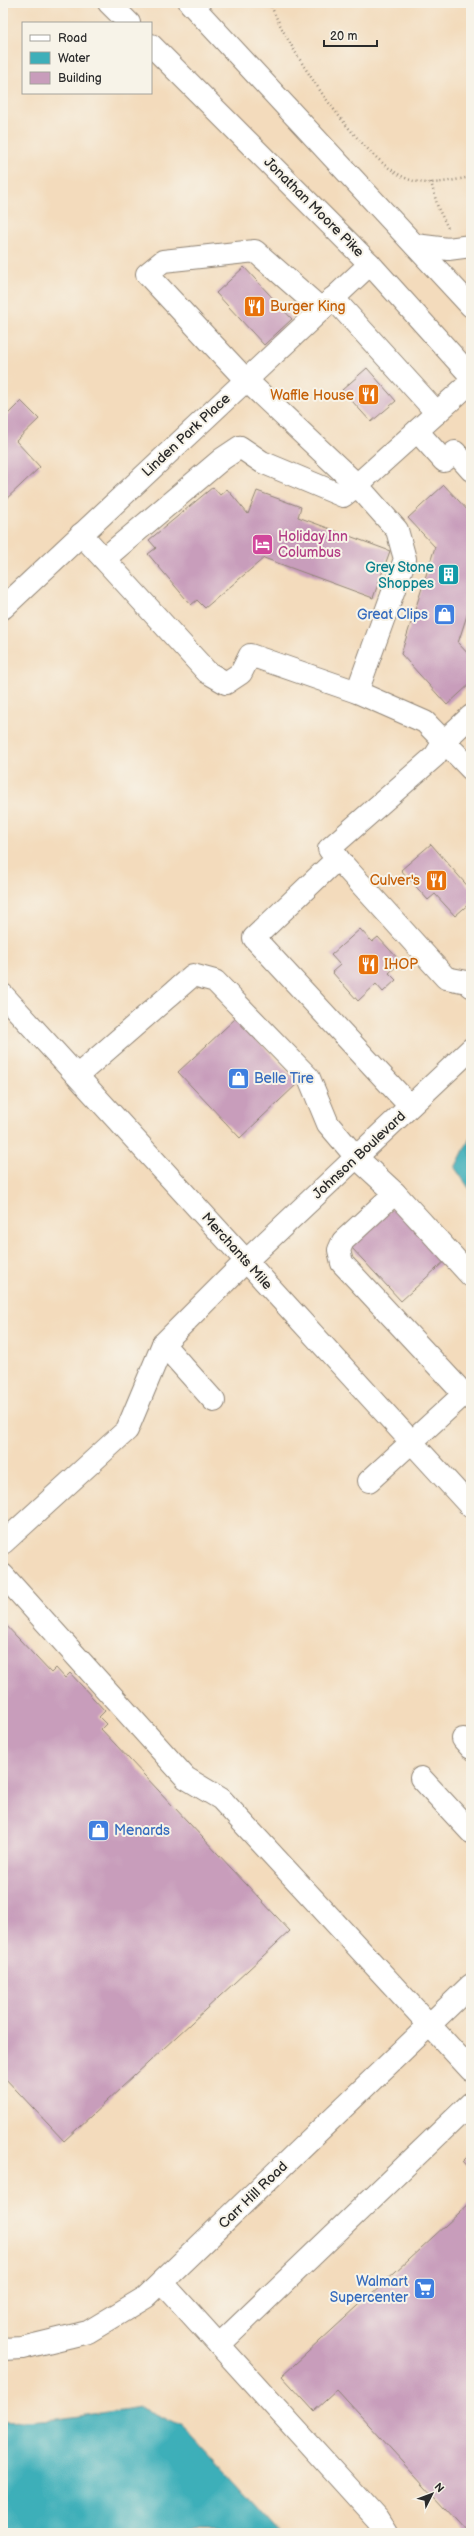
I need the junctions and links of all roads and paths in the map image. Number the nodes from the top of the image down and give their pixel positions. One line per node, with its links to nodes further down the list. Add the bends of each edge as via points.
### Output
1 (109, 3): 4 (main road)
2 (190, 3): 8 (main road)
3 (270, 3): 7 (path, via 309,76 335,112 398,176 415,182)
4 (128, 22)
5 (152, 45): 10 (main road, Jonathan Moore Pike)
6 (471, 176): 7 (path)
7 (431, 182): 9 (path, via 438,208 452,235)
8 (415, 245): 9 (main road); 12 (main road)
9 (466, 247)
10 (370, 264): 11 (main road, Linden Park Place); 13 (main road, Jonathan Moore Pike)
11 (327, 303): 14 (main road, Linden Park Place); 14 (main road, via 255,251 163,261 148,274); 16 (main road)
12 (471, 306)
13 (471, 376)
14 (245, 379): 19 (main road); 20 (main road, Linden Park Place)
15 (471, 382): 16 (main road)
16 (437, 413): 17 (main road)
17 (417, 431): 18 (main road, via 444,461 455,452); 19 (main road)
18 (471, 470)
19 (357, 485): 21 (main road, via 343,496 262,462 240,447 222,459); 23 (main road, via 397,530 405,559)
20 (81, 534): 21 (main road); 22 (main road, Linden Park Place)
21 (104, 559): 23 (main road, via 207,672 226,683 241,673 250,655)
22 (3, 608)
23 (357, 692): 25 (main road, via 425,722)
24 (471, 716): 25 (main road)
25 (445, 740): 26 (main road); 27 (main road, via 435,756 329,849)
26 (471, 769)
27 (338, 858): 28 (main road, via 446,978 467,982); 32 (main road, via 254,938)
28 (471, 986)
29 (3, 995): 31 (main road, Merchants Mile)
30 (471, 1049): 32 (main road, Johnson Boulevard)
31 (78, 1076): 33 (main road, via 193,975 215,981 309,1078 328,1124); 35 (main road, Merchants Mile)
32 (410, 1106): 33 (main road, Johnson Boulevard)
33 (356, 1157): 34 (main road); 35 (main road, Johnson Boulevard)
34 (395, 1193): 36 (main road); 38 (main road, via 343,1241 340,1250 342,1263)
35 (246, 1261): 37 (main road, Johnson Boulevard); 40 (main road, Merchants Mile)
36 (471, 1276)
37 (163, 1344): 39 (main road); 43 (main road, via 127,1430)
38 (467, 1398): 40 (main road)
39 (214, 1401)
40 (411, 1441): 41 (main road); 42 (main road, Merchants Mile)
41 (369, 1481)
42 (471, 1507)
43 (3, 1543)
44 (3, 1575): 48 (main road, via 186,1778 221,1799)
45 (421, 1778): 46 (main road)
46 (471, 1832)
47 (471, 1985): 48 (main road, Carr Hill Road)
48 (429, 2025): 49 (main road); 51 (main road, Carr Hill Road)
49 (471, 2070)
50 (471, 2103): 52 (main road)
51 (162, 2282): 52 (main road); 53 (main road, Carr Hill Road, via 146,2297 88,2332 22,2348)
52 (219, 2345): 54 (main road, via 377,2519)
53 (3, 2349)
54 (386, 2533)

